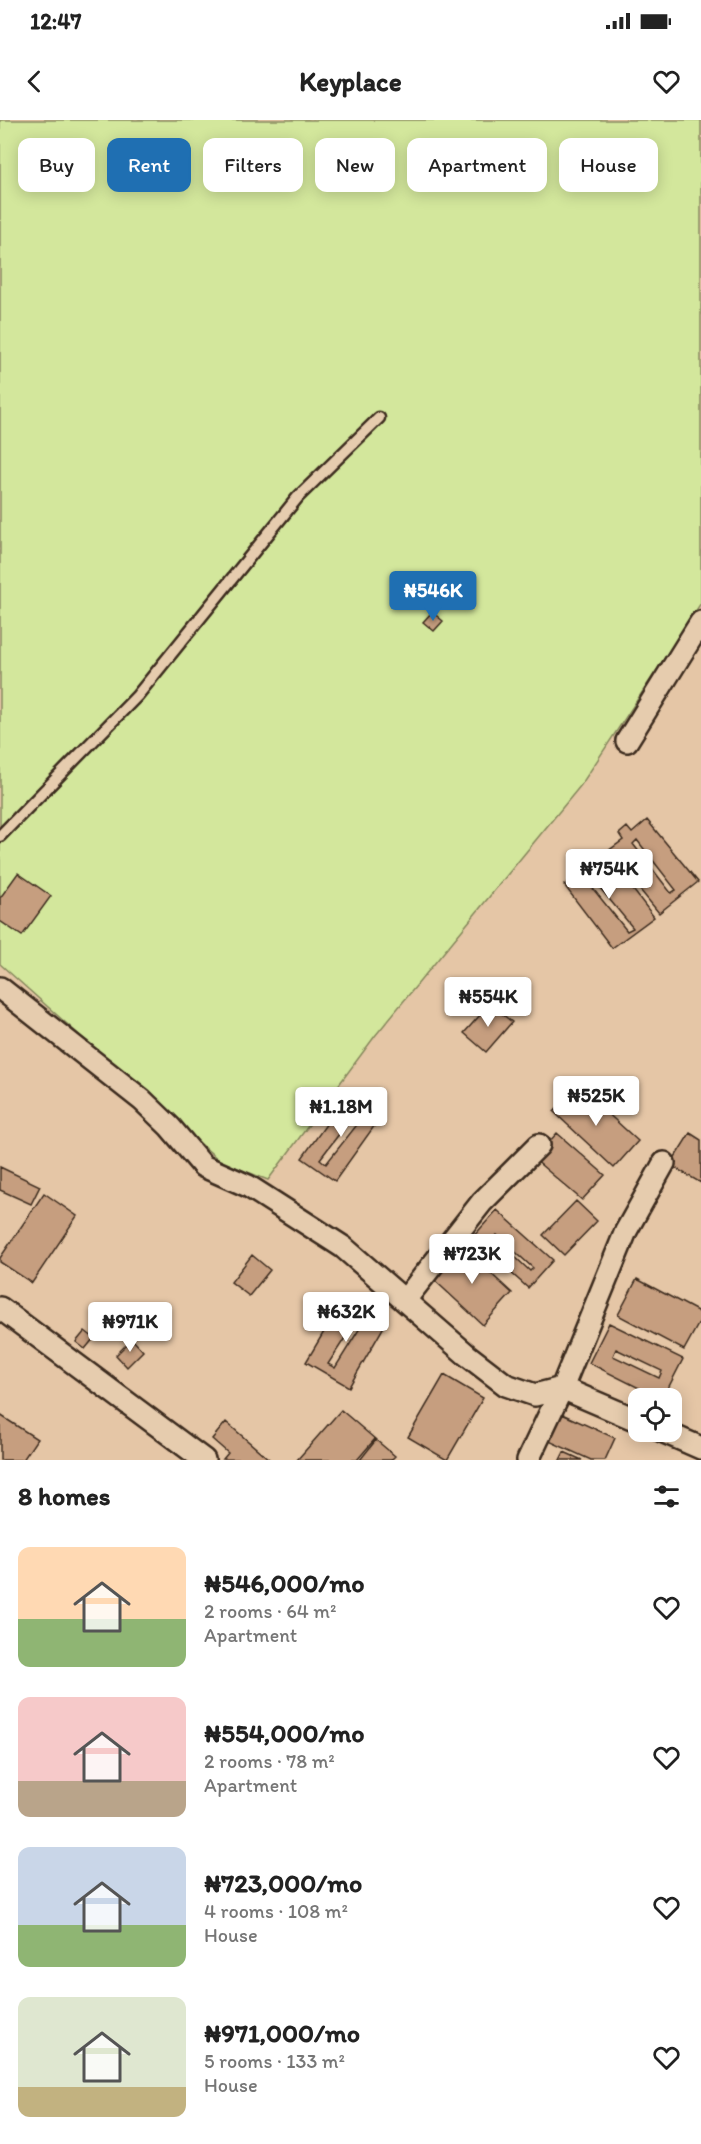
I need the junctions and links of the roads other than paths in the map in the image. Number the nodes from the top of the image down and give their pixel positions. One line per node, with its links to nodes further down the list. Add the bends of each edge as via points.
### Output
1 (379, 418): 4 (lane, via 298,497 137,696)
2 (701, 622): 3 (street)
3 (627, 741)
4 (0, 836)
5 (0, 988): 8 (street, via 142,1100 203,1166 248,1186 343,1247)
6 (539, 1145): 8 (street, via 482,1202)
7 (664, 1163): 10 (street, via 626,1231)
8 (405, 1300): 10 (street, via 506,1385 535,1395)
9 (0, 1308): 14 (street)
10 (562, 1388): 11 (street); 15 (street)
11 (628, 1416)
12 (682, 1440): 13 (street)
13 (701, 1448)
14 (204, 1460)
15 (528, 1460)

